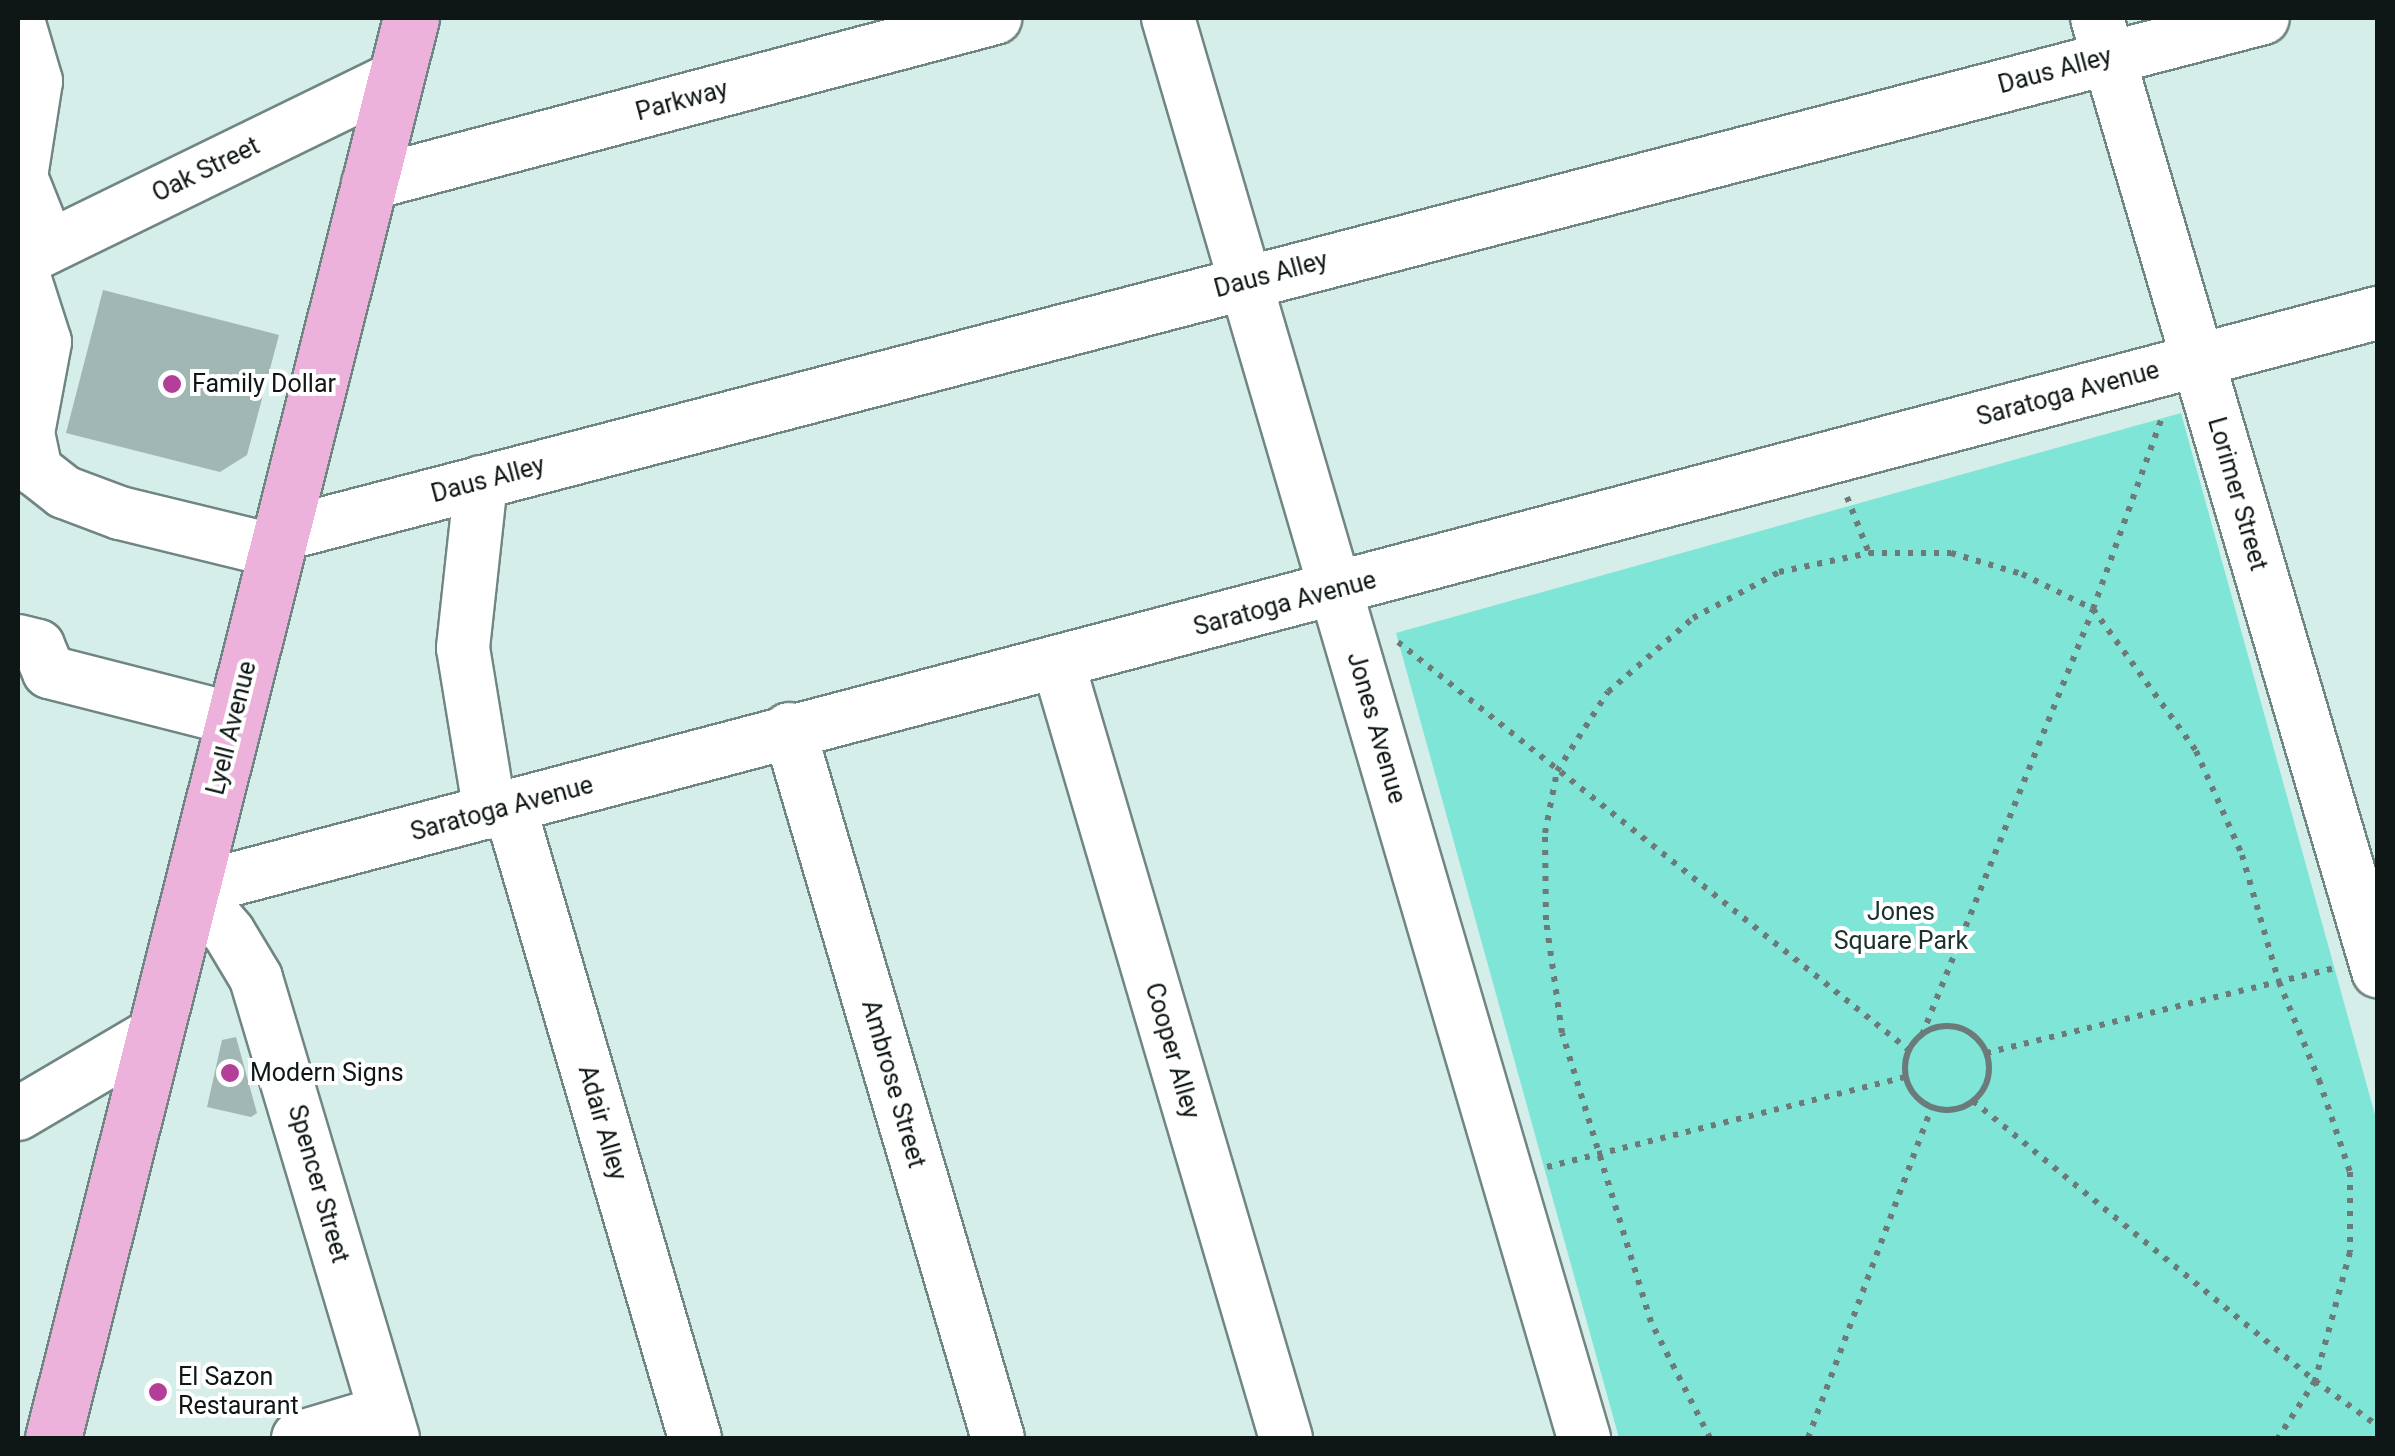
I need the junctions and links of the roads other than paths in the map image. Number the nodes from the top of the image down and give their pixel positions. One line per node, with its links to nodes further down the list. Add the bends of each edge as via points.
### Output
1 (411, 18): 7 (main road, Lyell Avenue)
2 (995, 18): 8 (street, Parkway)
3 (1168, 18): 10 (street, Jones Avenue)
4 (2263, 18): 6 (street, Daus Alley)
5 (18, 20): 9 (street, via 36,81 21,177)
6 (2103, 37): 10 (street, Daus Alley); 12 (street, Lorimer Street)
7 (395, 78): 8 (main road, Lyell Avenue); 9 (street, Oak Street)
8 (368, 184): 14 (main road, Lyell Avenue)
9 (29, 257): 14 (street, via 46,342 28,433 36,470 64,492 120,513)
10 (1245, 282): 13 (street, Daus Alley); 15 (street, Jones Avenue)
11 (2378, 313): 12 (street, Saratoga Avenue)
12 (2198, 359): 15 (street, Saratoga Avenue); 22 (street, Lorimer Street)
13 (481, 482): 14 (street, Daus Alley); 20 (street, Adair Alley, via 463,648)
14 (278, 543): 18 (main road, Lyell Avenue)
15 (1336, 591): 17 (street, Saratoga Avenue); 31 (street, Jones Avenue)
16 (18, 641): 18 (street, via 38,646 49,672)
17 (1058, 662): 19 (street, Saratoga Avenue); 30 (street, Cooper Alley)
18 (234, 720): 21 (main road, Lyell Avenue)
19 (789, 729): 20 (street, Saratoga Avenue); 29 (street, Ambrose Street)
20 (500, 810): 21 (street, Saratoga Avenue); 28 (street, Adair Alley)
21 (192, 890): 23 (main road, Lyell Avenue); 25 (street, Spencer Street, via 256,978)
22 (2376, 965)
23 (154, 1034): 24 (street); 26 (main road, Lyell Avenue)
24 (22, 1102)
25 (389, 1425): 27 (street)
26 (55, 1437)
27 (298, 1438)
28 (695, 1438)
29 (998, 1438)
30 (1286, 1438)
31 (1584, 1438)

